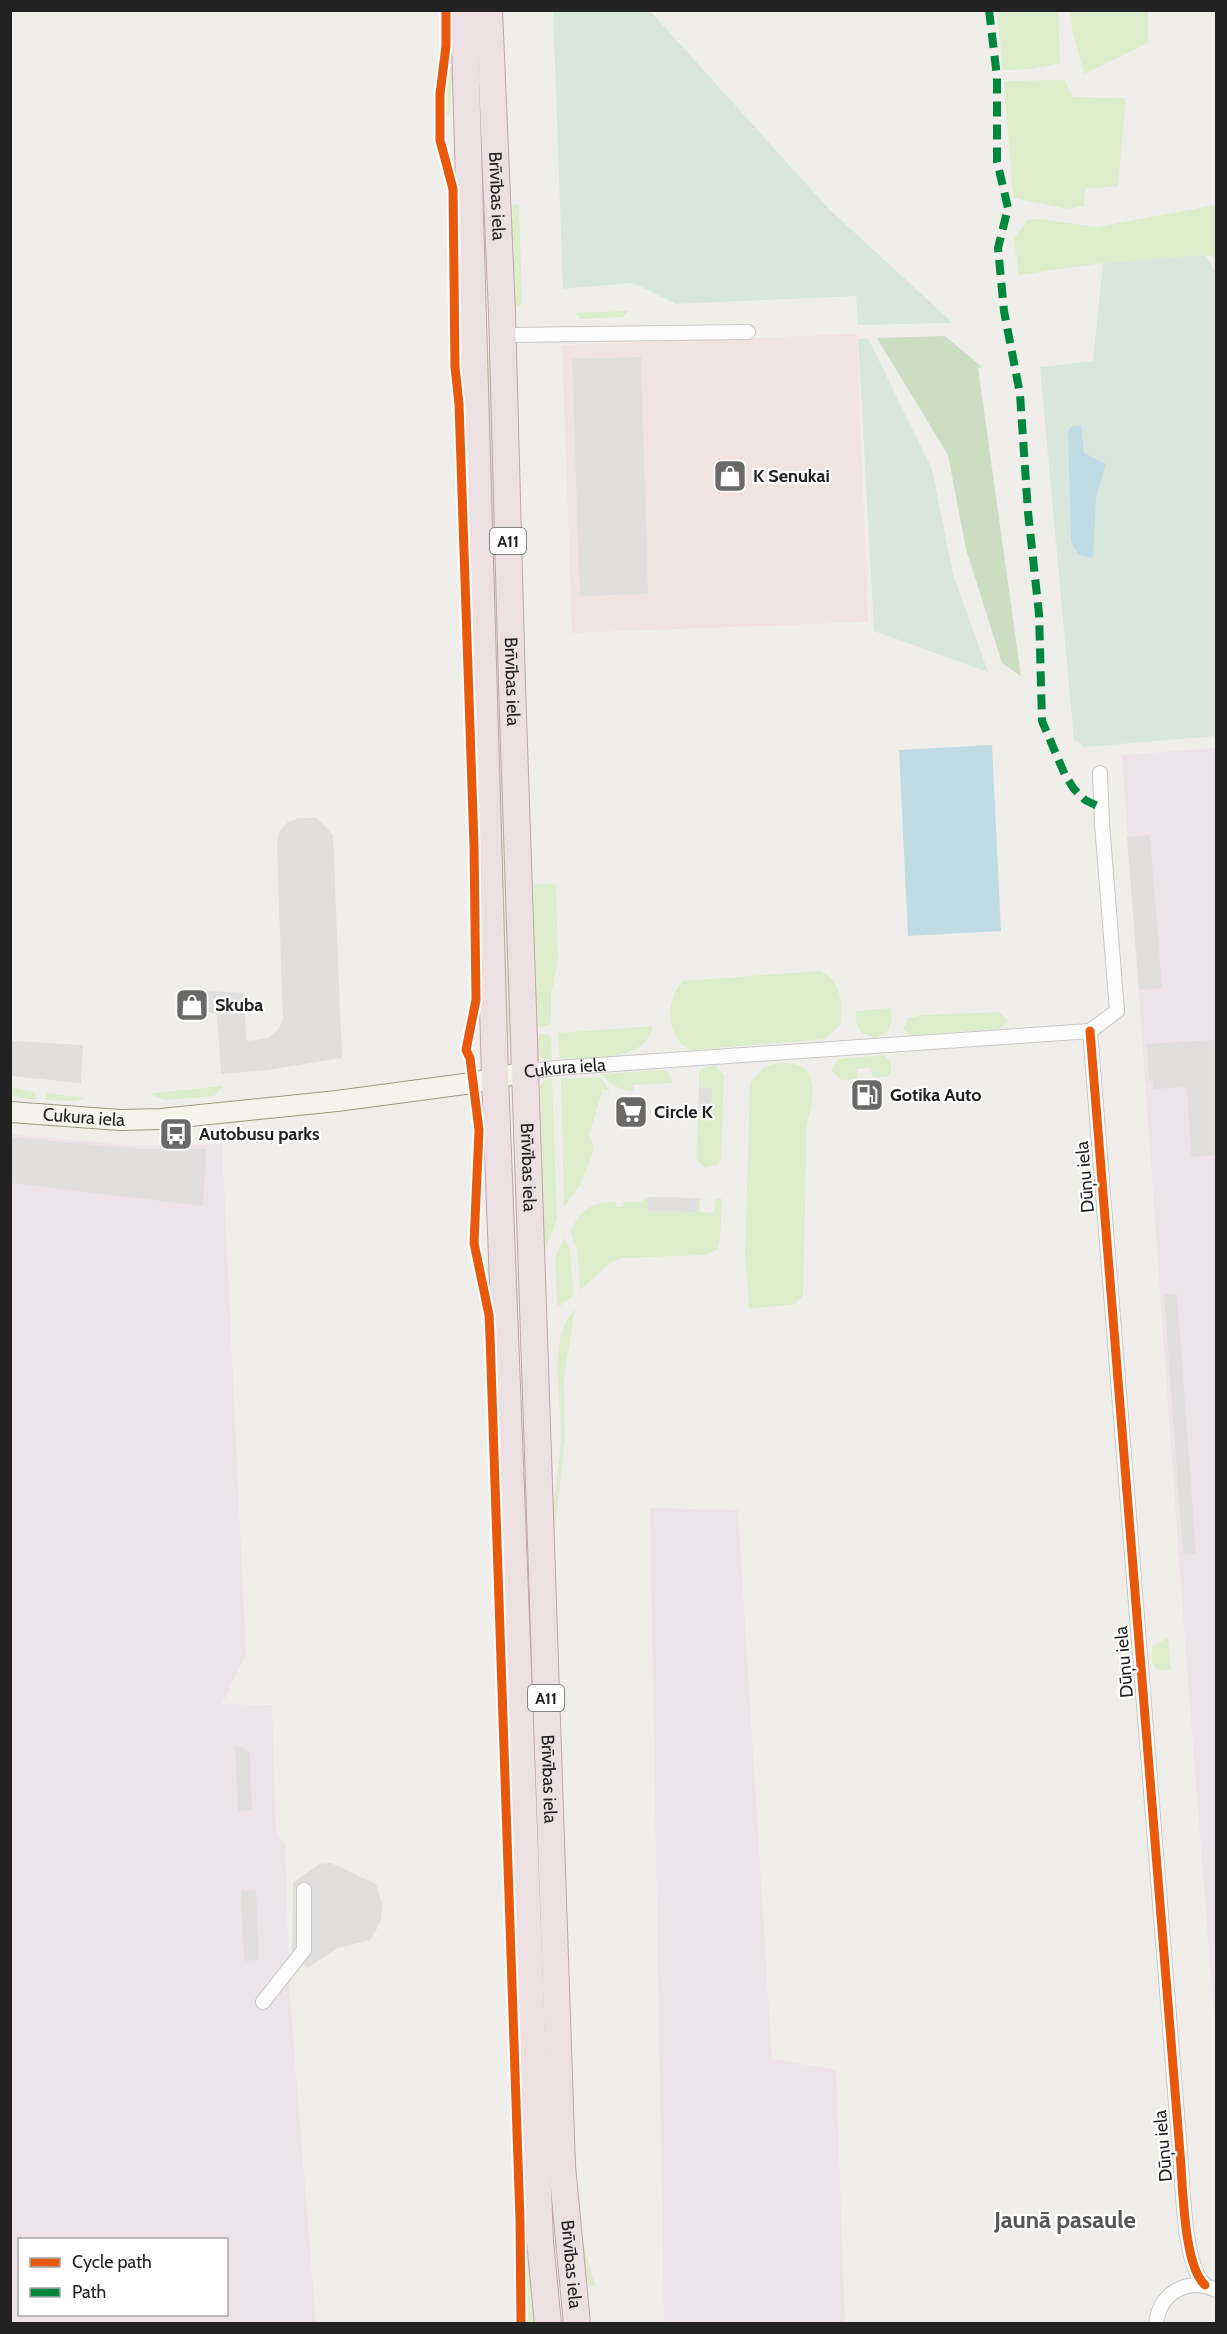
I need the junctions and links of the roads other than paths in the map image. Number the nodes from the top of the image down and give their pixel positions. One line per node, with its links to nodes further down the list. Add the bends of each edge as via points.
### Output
1 (464, 10): 8 (highway, Brīvības iela / A11)
2 (489, 10): 4 (highway, Brīvības iela / A11)
3 (748, 332): 4 (street)
4 (502, 335): 7 (highway, Brīvības iela / A11)
5 (1101, 773): 6 (street, via 1117,1011)
6 (1090, 1031): 7 (street, Cukura iela); 12 (street, Dūņu iela)
7 (525, 1072): 8 (main road, Cukura iela); 17 (highway, Brīvības iela / A11, via 562,2166)
8 (495, 1076): 9 (main road, Cukura iela, via 472,1083 337,1101 161,1119); 16 (highway, Brīvības iela / A11, via 540,2241)
9 (10, 1112)
10 (304, 1890): 11 (street, via 304,1950)
11 (263, 2002)
12 (1190, 2249): 13 (street, Dūņu iela, via 1197,2278); 14 (street, Dūņu iela, via 1186,2274)
13 (1211, 2287): 14 (street, via 1191,2284)
14 (1178, 2288): 15 (street, Dūņu iela, via 1162,2303)
15 (1155, 2323)
16 (548, 2324)
17 (577, 2324)

